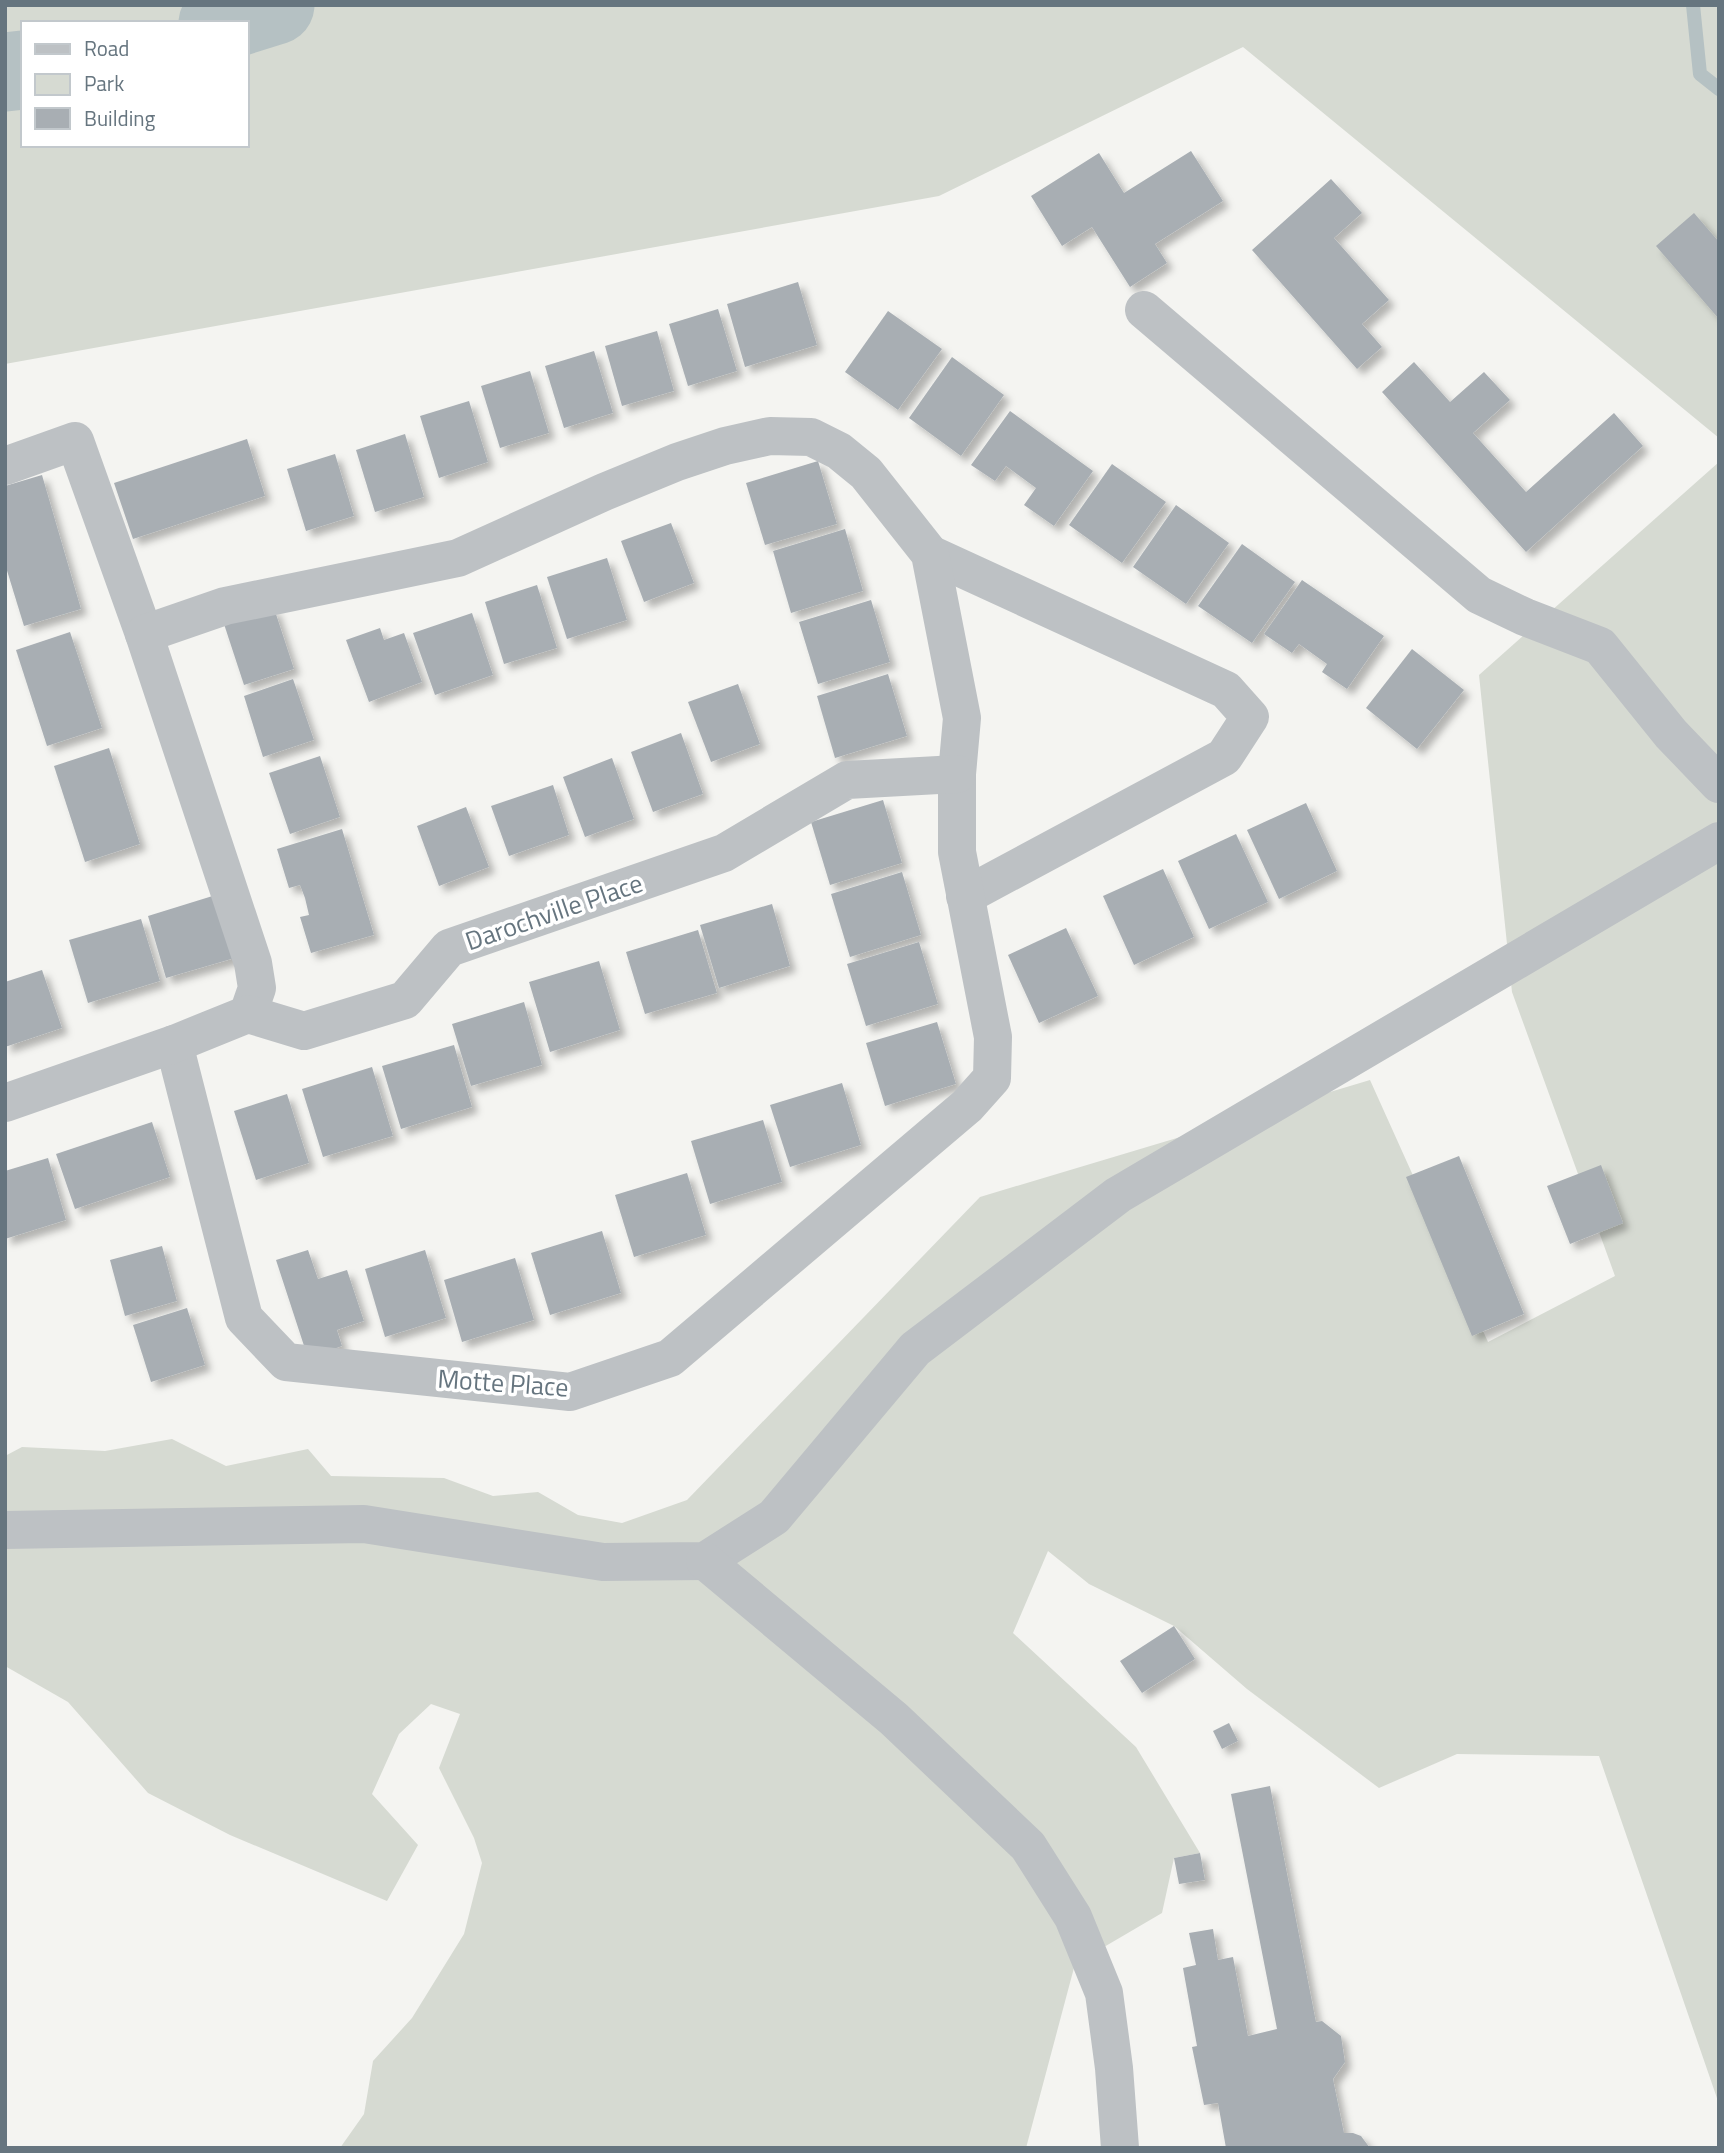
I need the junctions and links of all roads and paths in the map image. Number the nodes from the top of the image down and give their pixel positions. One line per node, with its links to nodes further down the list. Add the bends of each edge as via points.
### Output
1 (1144, 310): 6 (street, via 1479,595 1601,646 1671,734)
2 (5, 466): 4 (street, via 75,441)
3 (930, 554): 4 (street, via 866,473 839,451 811,437 771,436 677,462 458,558 225,606); 5 (street, Motte Place, via 962,718); 8 (street, via 1226,690 1250,717 1224,757)
4 (144, 634): 9 (street, via 253,962 257,988)
5 (957, 774): 8 (street, Motte Place, via 957,852); 9 (street, Darochville Place, via 847,780 724,853 449,948 405,1000 304,1031)
6 (1719, 784)
7 (1719, 841): 13 (street, via 1118,1195 915,1349 774,1517)
8 (965, 896): 10 (street, Motte Place, via 993,1037 992,1078 967,1106 670,1358 570,1392 286,1362 244,1318)
9 (248, 1014): 10 (street)
10 (174, 1044): 11 (street)
11 (5, 1103)
12 (5, 1530): 13 (street, via 364,1524 603,1562)
13 (705, 1562): 14 (street, via 894,1719 1028,1846 1073,1917 1104,1993)
14 (1120, 2148)

